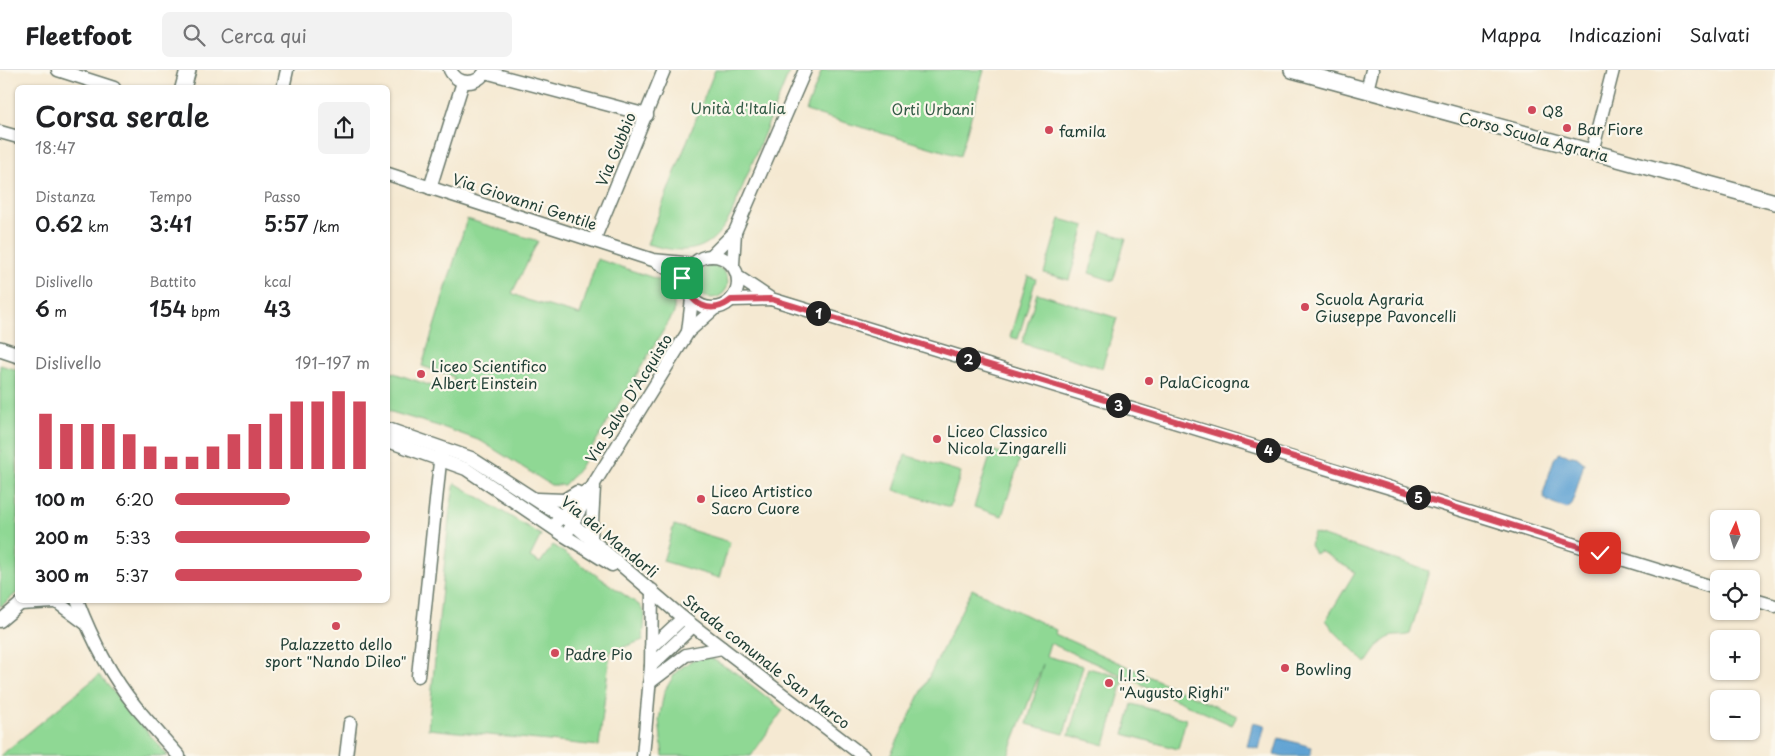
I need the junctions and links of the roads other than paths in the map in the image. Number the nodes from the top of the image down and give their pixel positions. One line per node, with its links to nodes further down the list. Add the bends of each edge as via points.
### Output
1 (58, 70): 12 (street)
2 (188, 70): 13 (main road)
3 (288, 70): 14 (street)
4 (450, 70): 11 (street, via 453,76)
5 (664, 70): 16 (street, Via Gubbio)
6 (805, 70): 23 (street)
7 (1292, 70): 15 (main road, Corso Scuola Agraria)
8 (1372, 70): 15 (street)
9 (1613, 70): 19 (street)
10 (485, 71): 11 (street, via 476,81); 16 (street)
11 (464, 82): 21 (street)
12 (105, 85)
13 (184, 85)
14 (284, 85)
15 (1366, 90): 19 (main road, Corso Scuola Agraria)
16 (647, 115): 24 (street, Via Gubbio)
17 (0, 132): 18 (street)
18 (15, 136)
19 (1592, 152): 22 (main road, Corso Scuola Agraria)
20 (390, 175): 21 (street, Via Giovanni Gentile)
21 (430, 188): 24 (street, Via Giovanni Gentile)
22 (1775, 202)
23 (735, 232): 25 (street); 28 (street)
24 (594, 240): 26 (street, Via Giovanni Gentile)
25 (710, 256): 27 (street); 28 (street, via 723,258)
26 (653, 260): 27 (street, Via Giovanni Gentile); 29 (street, Via Giovanni Gentile)
27 (694, 264): 29 (street)
28 (736, 271): 31 (street); 32 (street, via 738,289)
29 (686, 281): 30 (street)
30 (692, 298): 33 (street, via 702,306); 34 (street, Via Salvo D'Acquisto)
31 (771, 299): 32 (street); 48 (street)
32 (731, 300): 33 (street)
33 (714, 308): 34 (street, Via Salvo D'Acquisto)
34 (688, 332): 41 (street, Via Salvo D'Acquisto)
35 (15, 346): 36 (main road)
36 (0, 349): 37 (main road)
37 (15, 354)
38 (390, 430): 40 (street, Via dei Mandorli)
39 (390, 441): 40 (street, Via dei Mandorli)
40 (440, 453): 42 (street, Via dei Mandorli, via 471,458); 45 (street, Via dei Mandorli); 61 (street)
41 (595, 482): 42 (street, via 564,500); 43 (street, Via Salvo D'Acquisto); 44 (street, Via Salvo D'Acquisto); 47 (street)
42 (537, 499): 43 (street, Via dei Mandorli)
43 (561, 515): 44 (street, Via dei Mandorli); 45 (street, Via Salvo D'Acquisto)
44 (573, 524): 46 (street, Via Salvo D'Acquisto); 47 (street, Via dei Mandorli)
45 (552, 528): 46 (street, Via dei Mandorli)
46 (565, 536): 49 (street, Via dei Mandorli)
47 (591, 540): 49 (street, Via dei Mandorli)
48 (1710, 586)
49 (652, 590): 56 (street, Strada comunale San Marco); 58 (street)
50 (1760, 602): 54 (street)
51 (21, 603): 55 (street)
52 (60, 603): 57 (street)
53 (78, 603): 57 (street)
54 (1775, 606)
55 (0, 621)
56 (688, 622): 58 (street); 59 (street, Strada comunale San Marco); 60 (street)
57 (86, 623): 65 (street, via 114,677 135,707)
58 (652, 648): 60 (street)
59 (722, 648): 62 (street, via 686,655); 69 (street, Strada comunale San Marco)
60 (651, 666): 62 (street)
61 (418, 676)
62 (649, 683): 64 (street)
63 (350, 723): 66 (street)
64 (645, 738): 67 (street); 68 (street)
65 (179, 756)
66 (346, 756)
67 (643, 756)
68 (653, 756)
69 (863, 756)

